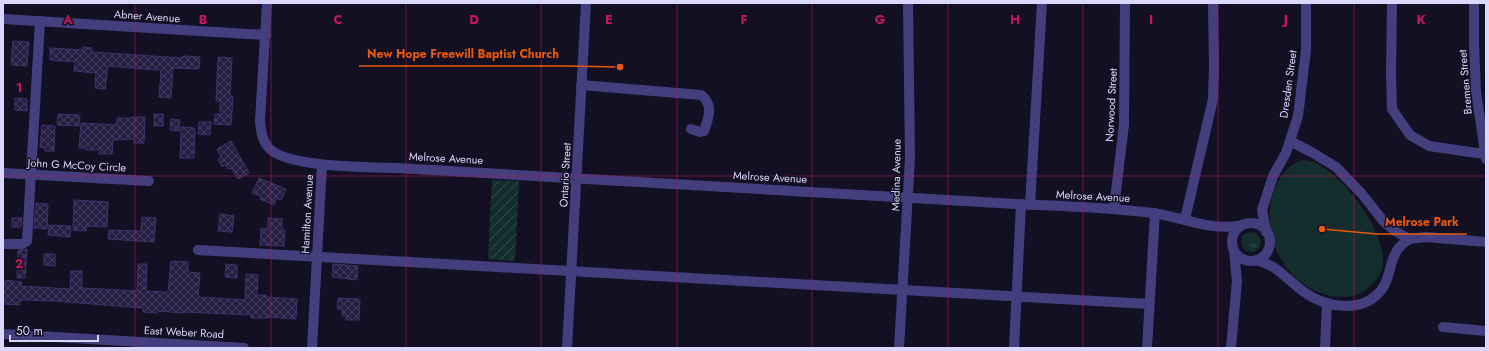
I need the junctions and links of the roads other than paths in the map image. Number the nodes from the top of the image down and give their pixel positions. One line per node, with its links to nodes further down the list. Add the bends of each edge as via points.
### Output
1 (268, 3): 12 (street, Hamilton Avenue)
2 (586, 3): 13 (street, Ontario Street)
3 (908, 3): 22 (street, Medina Avenue)
4 (1042, 3): 23 (street)
5 (1125, 3): 24 (street, Norwood Street, via 1124,124)
6 (1213, 3): 27 (street, via 1213,99)
7 (1306, 3): 15 (street, Dresden Street, via 1306,50 1298,116)
8 (1392, 3): 16 (street, via 1392,109 1410,135 1429,146)
9 (1474, 3): 16 (street, Bremen Street, via 1476,92)
10 (3, 19): 11 (street, Abner Avenue)
11 (40, 21): 12 (street, Abner Avenue); 19 (street)
12 (266, 35): 17 (street, Hamilton Avenue, via 261,135 268,148 279,156)
13 (581, 85): 14 (street, via 701,94 709,106 709,117 704,130 700,132); 20 (street, Ontario Street)
14 (691, 129)
15 (1290, 141): 25 (street, Dresden Street, via 1273,176); 31 (street, via 1336,167 1384,222)
16 (1485, 155)
17 (322, 165): 20 (street, Melrose Avenue); 37 (street, Hamilton Avenue)
18 (3, 173): 19 (street, John G McCoy Circle)
19 (30, 174): 21 (street, John G McCoy Circle); 34 (street, via 27,241 22,244)
20 (576, 178): 22 (street, Melrose Avenue); 40 (street, Ontario Street)
21 (149, 181)
22 (908, 197): 23 (street, Melrose Avenue); 42 (street, Medina Avenue)
23 (1026, 204): 24 (street, Melrose Avenue); 43 (street)
24 (1114, 208): 26 (street, Melrose Avenue)
25 (1262, 210): 28 (street, Dresden Street); 30 (street, Dresden Street)
26 (1155, 213): 27 (street, Melrose Avenue); 45 (street)
27 (1185, 219): 29 (street, Melrose Avenue)
28 (1246, 224): 29 (street, Melrose Avenue, via 1235,227); 30 (street, via 1259,225); 35 (street, via 1235,232)
29 (1214, 226): 35 (street, Melrose Avenue, via 1227,236)
30 (1266, 232): 33 (street)
31 (1409, 239): 32 (street, via 1426,237); 44 (street, via 1398,249 1382,290 1369,301 1342,307)
32 (1486, 242)
33 (1270, 243): 38 (street, via 1266,253); 39 (street)
34 (3, 244)
35 (1233, 246): 38 (street, via 1240,258); 41 (street)
36 (198, 250): 37 (street)
37 (317, 256): 40 (street); 50 (street, Hamilton Avenue)
38 (1253, 260): 39 (street); 41 (street)
39 (1273, 267): 44 (street, via 1306,294)
40 (572, 271): 42 (street); 51 (street, Ontario Street)
41 (1237, 281): 55 (street)
42 (903, 290): 43 (street); 52 (street, Medina Avenue)
43 (1017, 297): 45 (street); 53 (street)
44 (1327, 303): 56 (street)
45 (1149, 304): 54 (street)
46 (1443, 327): 47 (street)
47 (1486, 331)
48 (3, 334): 49 (street, East Weber Road)
49 (244, 348)
50 (312, 348)
51 (567, 348)
52 (899, 348)
53 (1014, 348)
54 (1147, 348)
55 (1231, 348)
56 (1325, 348)

